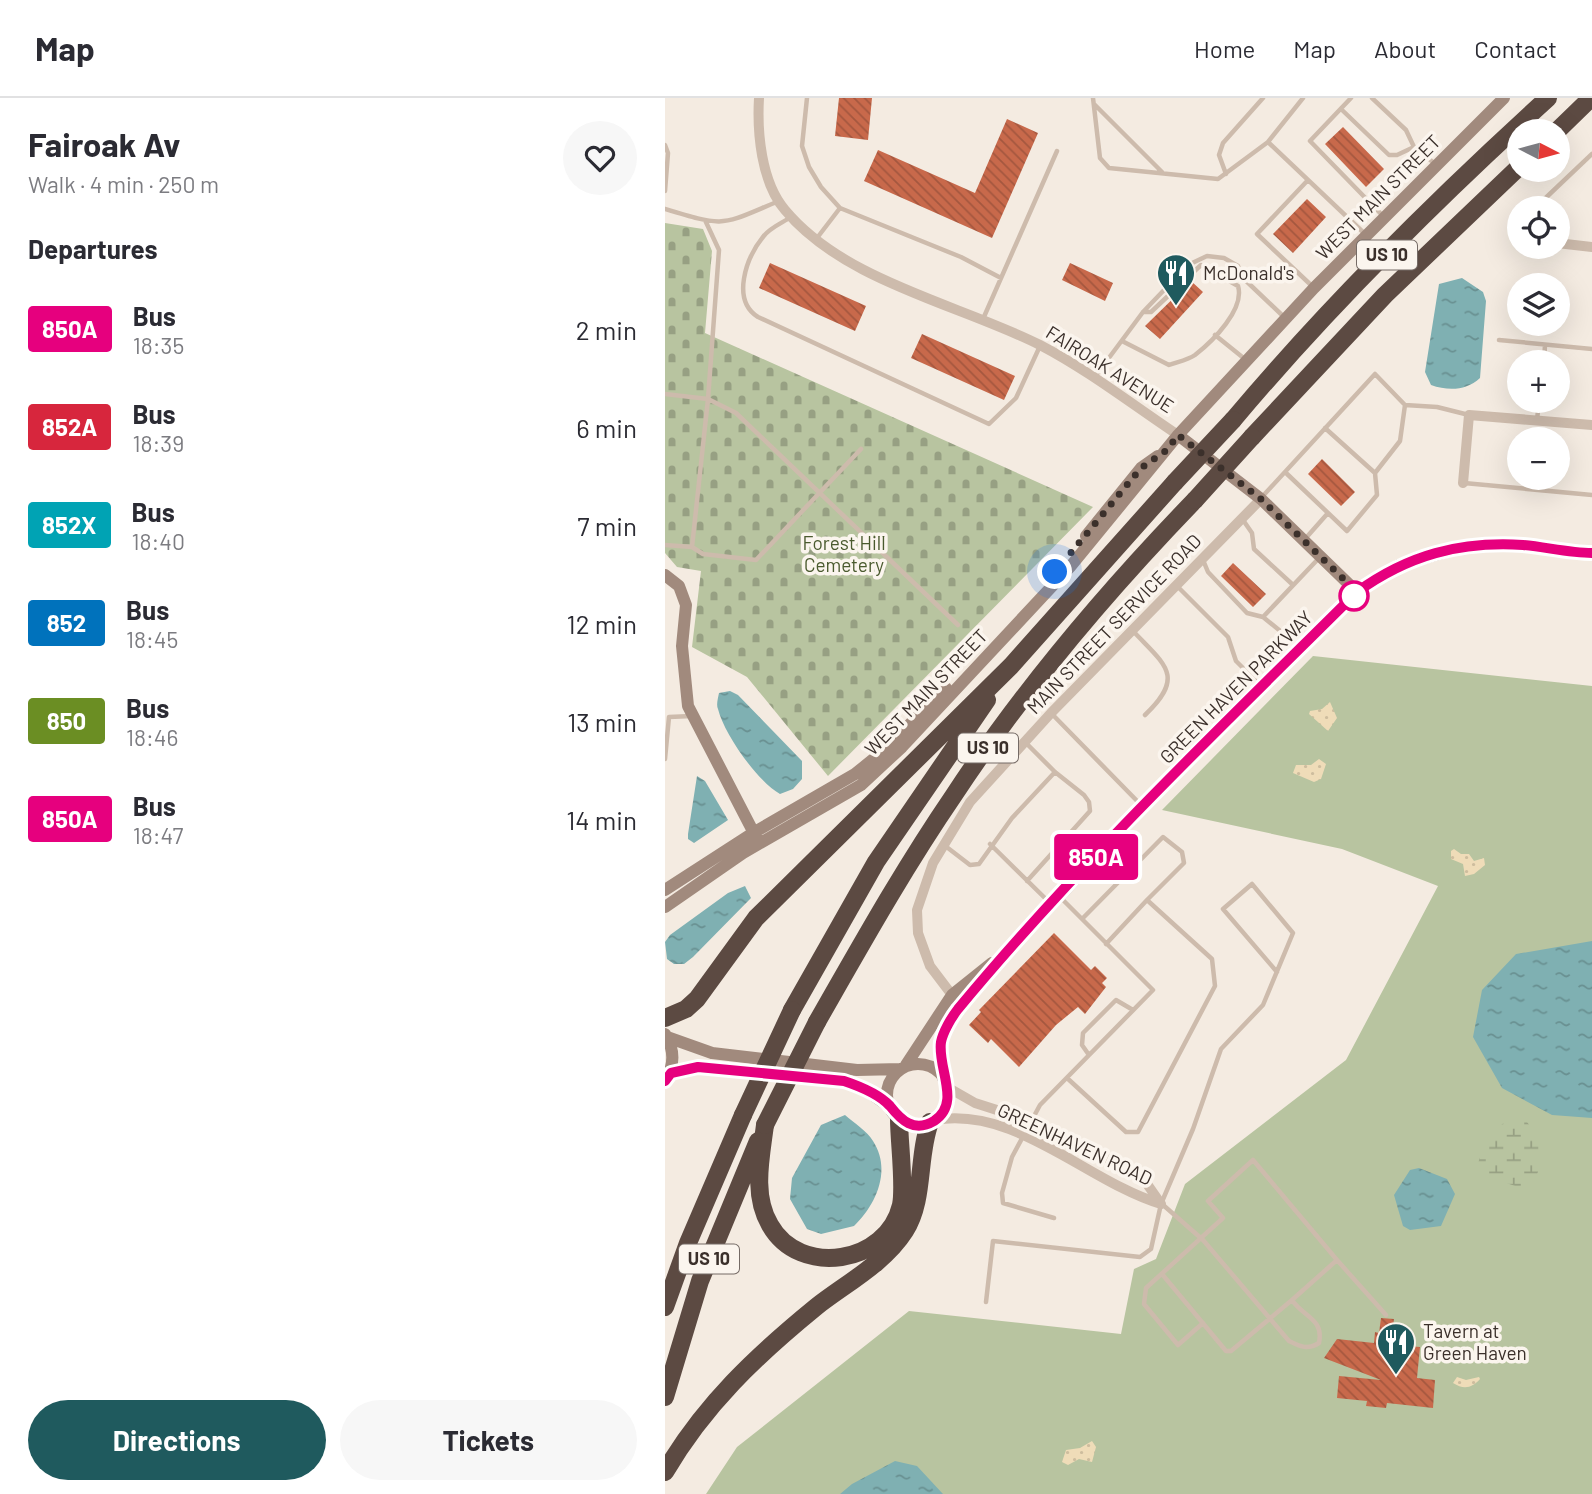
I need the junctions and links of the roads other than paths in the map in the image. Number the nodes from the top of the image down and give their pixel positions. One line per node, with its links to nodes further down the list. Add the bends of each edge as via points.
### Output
1 (759, 98): 25 (street, FAIROAK AVENUE, via 765,165)
2 (807, 98): 26 (lane, via 802,146 821,187)
3 (1263, 98): 20 (lane, via 1223,143 1219,155)
4 (1303, 98): 13 (lane)
5 (1351, 98): 11 (lane)
6 (1372, 98): 15 (lane, via 1406,130)
7 (1504, 98): 18 (street, WEST MAIN STREET)
8 (1548, 98): 81 (highway, US 10, bridge, via 1272,373)
9 (1591, 98): 12 (highway)
10 (1093, 101): 19 (lane); 19 (lane, via 1100,158 1109,168)
11 (1341, 109): 15 (lane, via 1389,155); 29 (lane, via 1310,141)
12 (1569, 119)
13 (1268, 142): 20 (lane); 22 (lane)
14 (665, 145): 23 (lane)
15 (1414, 147): 18 (lane)
16 (1057, 151): 35 (lane)
17 (1592, 154): 24 (lane)
18 (1438, 166): 29 (street, WEST MAIN STREET)
19 (1163, 173): 20 (lane, via 1218,179)
20 (1226, 174)
21 (1507, 178): 116 (highway, US 10, bridge, via 1385,295 1252,437 1111,593 1018,707 954,794 889,897 817,1022)
22 (1308, 180): 31 (lane); 36 (lane, via 1257,234)
23 (665, 191)
24 (1548, 196)
25 (780, 201): 28 (street, FAIROAK AVENUE); 30 (lane, via 729,223)
26 (840, 208): 32 (lane); 35 (lane)
27 (665, 209): 30 (lane)
28 (791, 216): 32 (street, FAIROAK AVENUE); 43 (lane, via 764,234 747,271 743,301 758,317 989,424 1016,398)
29 (1384, 216): 31 (street, WEST MAIN STREET)
30 (705, 220): 50 (lane, via 719,250)
31 (1365, 234): 36 (street, WEST MAIN STREET)
32 (815, 240): 39 (street, FAIROAK AVENUE, via 897,284)
33 (1570, 244): 34 (street)
34 (1592, 247)
35 (1001, 278): 39 (lane)
36 (1314, 288): 38 (street, WEST MAIN STREET)
37 (1143, 312): 38 (lane, via 1188,265 1207,256 1238,266 1243,278); 40 (lane, via 1151,312 1201,265 1238,286 1241,295); 42 (lane)
38 (1286, 319): 47 (street, WEST MAIN STREET)
39 (982, 320): 43 (street, FAIROAK AVENUE)
40 (1215, 335): 42 (lane, via 1193,356 1169,365); 47 (lane)
41 (1499, 340): 44 (lane)
42 (1122, 341): 48 (lane)
43 (1040, 345): 48 (street, FAIROAK AVENUE)
44 (1545, 345): 45 (lane); 46 (lane)
45 (1592, 349)
46 (1544, 350)
47 (1247, 361): 57 (street, WEST MAIN STREET)
48 (1093, 379): 57 (street, FAIROAK AVENUE)
49 (665, 394): 50 (lane)
50 (708, 399): 62 (lane, via 736,413); 69 (lane)
51 (1405, 405): 53 (lane); 56 (lane, via 1375,374); 60 (lane, via 1400,441)
52 (1538, 413): 54 (lane)
53 (1469, 415): 54 (street); 61 (street)
54 (1537, 420): 55 (street)
55 (1592, 425)
56 (1325, 428): 59 (lane); 60 (lane)
57 (1178, 435): 64 (street, FAIROAK AVENUE); 90 (street, WEST MAIN STREET, via 1070,568 902,747 861,785)
58 (861, 449): 62 (lane)
59 (1285, 472): 64 (lane); 65 (lane)
60 (1375, 473): 65 (lane, via 1377,495 1347,531)
61 (1463, 482): 63 (lane)
62 (820, 492): 69 (lane, via 756,560 703,554); 78 (lane)
63 (1592, 495)
64 (1261, 499): 66 (street, MAIN STREET SERVICE ROAD); 67 (street, FAIROAK AVENUE)
65 (1328, 513): 67 (lane)
66 (1242, 519): 72 (street, MAIN STREET SERVICE ROAD); 74 (lane, via 1252,533 1254,549)
67 (1304, 540): 71 (street, FAIROAK AVENUE)
68 (665, 545): 69 (lane)
69 (692, 547)
70 (1592, 553): 76 (street, GREEN HAVEN PARKWAY, via 1475,544 1399,565)
71 (1321, 556): 74 (lane); 76 (street, FAIROAK AVENUE)
72 (1202, 559): 75 (street, MAIN STREET SERVICE ROAD); 77 (lane, via 1208,572 1247,613)
73 (665, 575): 85 (street, via 679,586 686,605 683,646)
74 (1292, 584): 77 (lane)
75 (1176, 586): 79 (street, MAIN STREET SERVICE ROAD); 82 (lane, via 1228,637 1236,661)
76 (1357, 592): 80 (street, GREEN HAVEN PARKWAY)
77 (1263, 617): 80 (lane)
78 (958, 625)
79 (1132, 631): 83 (street, MAIN STREET SERVICE ROAD); 84 (lane, via 1169,674 1163,698)
80 (1301, 648): 82 (street, GREEN HAVEN PARKWAY)
81 (1011, 666): 102 (highway, via 756,918); 125 (highway, US 10, bridge, via 876,862 792,1010 688,1243)
82 (1262, 688): 89 (street, GREEN HAVEN PARKWAY)
83 (1051, 713): 86 (street, MAIN STREET SERVICE ROAD); 89 (lane)
84 (1145, 715)
85 (692, 716): 87 (lane, via 669,717); 90 (street)
86 (1025, 741): 88 (lane); 92 (street, MAIN STREET SERVICE ROAD, via 977,794)
87 (665, 758)
88 (1055, 772): 91 (lane); 93 (lane, via 1084,795 1090,811)
89 (1144, 807): 95 (street, GREEN HAVEN PARKWAY)
90 (756, 839): 94 (street, WEST MAIN STREET); 97 (street, WEST MAIN STREET)
91 (990, 844): 92 (lane, via 974,865); 93 (lane)
92 (944, 845): 103 (street, MAIN STREET SERVICE ROAD, via 921,891 918,933 930,966)
93 (1027, 881): 95 (lane)
94 (665, 890)
95 (1055, 900): 98 (lane); 100 (street, GREEN HAVEN PARKWAY)
96 (1147, 900): 98 (lane, via 1184,863 1182,852 1163,837); 99 (lane); 111 (lane, via 1212,959 1215,986 1138,1132 1126,1132)
97 (665, 907)
98 (1082, 919): 99 (lane)
99 (1107, 943): 105 (lane, via 1153,990)
100 (1002, 957): 103 (street); 112 (street, via 947,1027 941,1042)
101 (1277, 972): 101 (lane, via 1293,933 1252,884 1223,909); 118 (lane, via 1263,1005 1221,1049)
102 (708, 984): 104 (highway, via 680,1003); 106 (highway, via 687,1009)
103 (952, 995): 109 (street)
104 (665, 1006)
105 (1133, 1010): 108 (lane); 108 (lane, via 1116,1000 1083,1033 1082,1045)
106 (665, 1018)
107 (666, 1036): 109 (street, GREENHAVEN ROAD, via 712,1053 857,1070); 110 (street, via 674,1060)
108 (1089, 1055): 111 (lane)
109 (904, 1067): 112 (street, GREENHAVEN ROAD, via 925,1065); 113 (street, via 889,1084)
110 (668, 1077): 113 (street, GREENHAVEN ROAD, via 698,1067 844,1081 863,1088)
111 (1067, 1077): 114 (lane)
112 (945, 1082): 114 (street, GREENHAVEN ROAD, via 975,1104); 115 (street, via 946,1106)
113 (894, 1113): 115 (street, GREENHAVEN ROAD, via 916,1125); 116 (highway, via 901,1204 894,1220 866,1249 848,1258 824,1260 804,1254 770,1227 761,1201 759,1169)
114 (1031, 1121): 117 (lane); 118 (street, GREENHAVEN ROAD, via 1145,1181)
115 (931, 1122): 117 (street, GREENHAVEN ROAD, via 972,1117); 130 (highway, via 923,1140 913,1212 905,1230 880,1259 751,1362 709,1407)
116 (765, 1125): 129 (highway, US 10, via 700,1281)
117 (1023, 1136): 118 (street, GREENHAVEN ROAD, via 1135,1196); 119 (lane, via 1012,1157 1003,1203)
118 (1161, 1204): 120 (lane); 124 (lane, via 1154,1242 1148,1254 1140,1256 993,1241)
119 (1054, 1218)
120 (1203, 1240): 121 (lane, via 1223,1218 1207,1201 1253,1160); 122 (lane); 127 (lane)
121 (1337, 1261): 123 (lane); 126 (lane)
122 (1162, 1274): 128 (lane); 128 (lane, via 1146,1288 1144,1304 1178,1345)
123 (1292, 1300): 127 (lane); 127 (lane, via 1316,1320 1321,1331 1319,1343 1312,1348 1289,1341)
124 (986, 1302)
125 (665, 1307)
126 (1387, 1315)
127 (1270, 1318): 128 (lane, via 1231,1351 1226,1351)
128 (1203, 1323)
129 (665, 1397)
130 (665, 1472)

